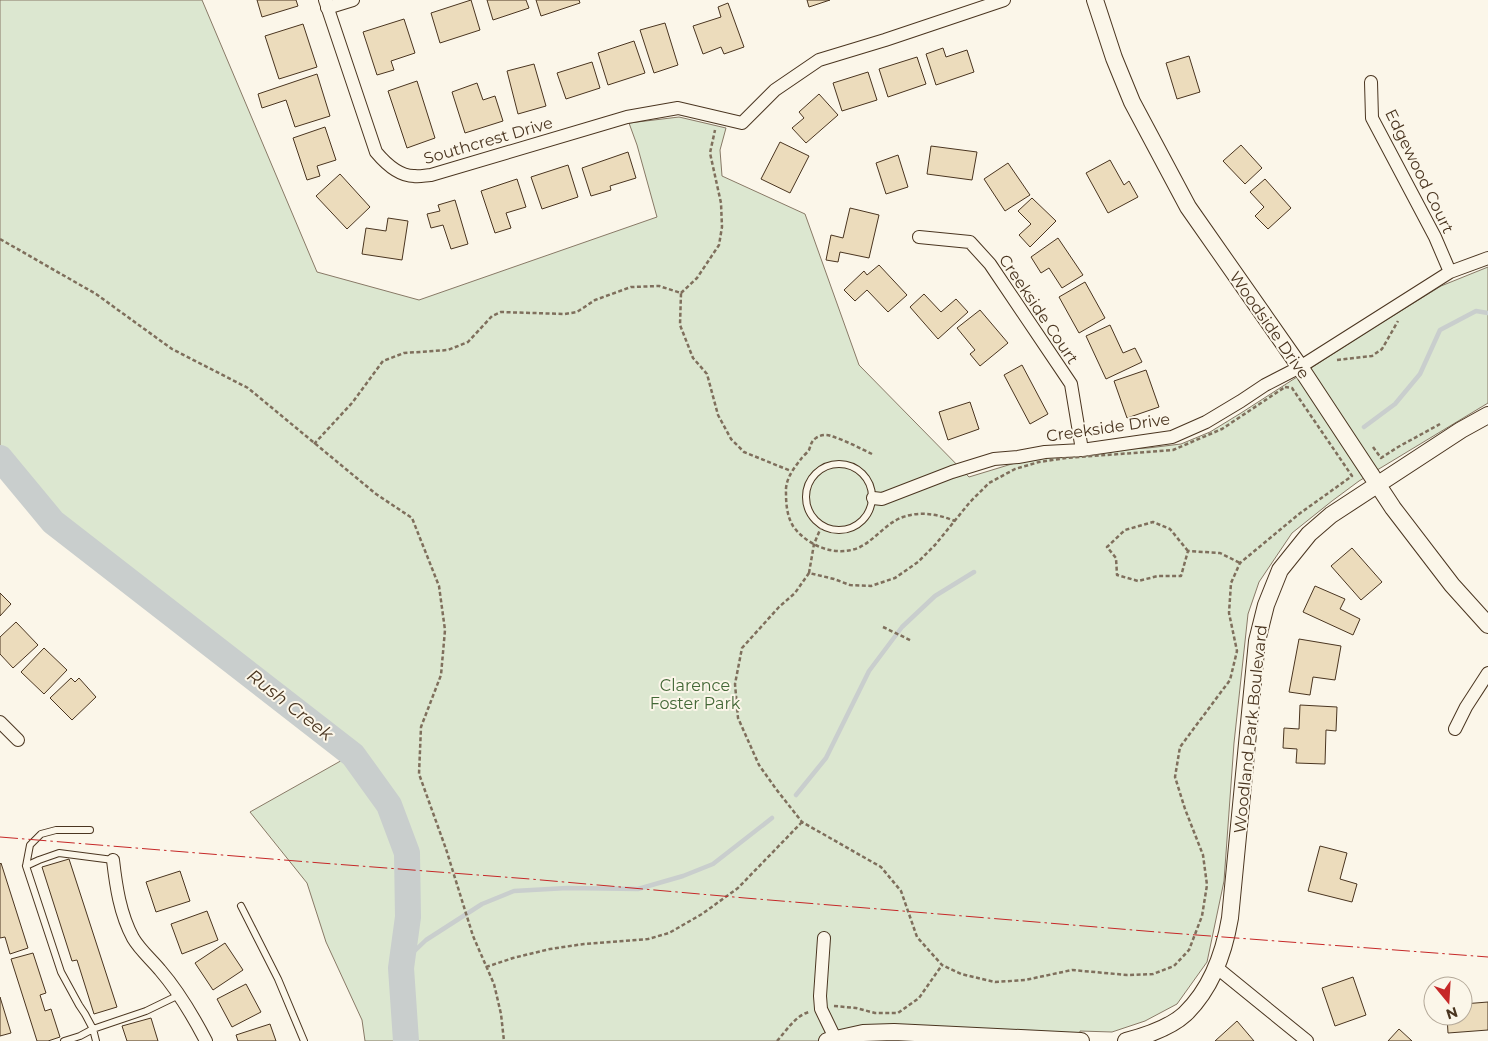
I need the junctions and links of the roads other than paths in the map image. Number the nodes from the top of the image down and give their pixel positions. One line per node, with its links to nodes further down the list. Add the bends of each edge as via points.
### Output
1 (353, 0): 4 (street)
2 (1004, 0): 4 (street, Southcrest Drive, via 819,60 774,90 742,124 678,108 628,117 431,175 413,177 396,171 376,152)
3 (1095, 0): 9 (street, Woodside Drive, via 1132,102 1188,207)
4 (326, 4)
5 (1371, 82): 8 (street, Edgewood Court, via 1372,118)
6 (919, 237): 11 (street, Creekside Court, via 970,242 990,264 1071,384)
7 (1488, 258): 8 (street, Creekside Drive)
8 (1450, 272): 9 (street, Creekside Drive)
9 (1300, 367): 11 (street, Creekside Drive, via 1264,385 1206,422 1172,437); 12 (street, Woodside Drive)
10 (1488, 415): 12 (street, Woodland Park Boulevard)
11 (1082, 450): 13 (street, Creekside Drive, via 994,459 882,499)
12 (1377, 484): 14 (street, Woodside Drive, via 1452,586); 24 (street, Woodland Park Boulevard, via 1331,514 1308,534 1280,570 1266,605 1257,641 1230,918)
13 (872, 498): 13 (lane, via 867,515 861,522 837,530 822,525 811,514 806,499 815,474 838,463 863,473 872,489)
14 (1488, 625)
15 (1488, 673): 17 (street)
16 (0, 722): 18 (street)
17 (1455, 729)
18 (18, 740)
19 (90, 830): 21 (lane, via 56,830 41,834 30,846)
20 (113, 860): 21 (lane, via 59,853); 25 (street, via 121,909 133,938)
21 (26, 866): 26 (lane, via 61,972)
22 (241, 906): 31 (lane, via 278,979)
23 (824, 938): 27 (street, via 820,996)
24 (1216, 968): 33 (street, Woodland Park Boulevard, via 1207,987 1185,1014 1150,1033); 34 (street)
25 (179, 995): 26 (lane, via 146,1011); 30 (street)
26 (93, 1029): 28 (lane); 29 (lane)
27 (831, 1040): 32 (street, via 863,1032 894,1032)
28 (64, 1041)
29 (96, 1041)
30 (206, 1041)
31 (304, 1041)
32 (1081, 1041)
33 (1126, 1041)
34 (1307, 1041)

